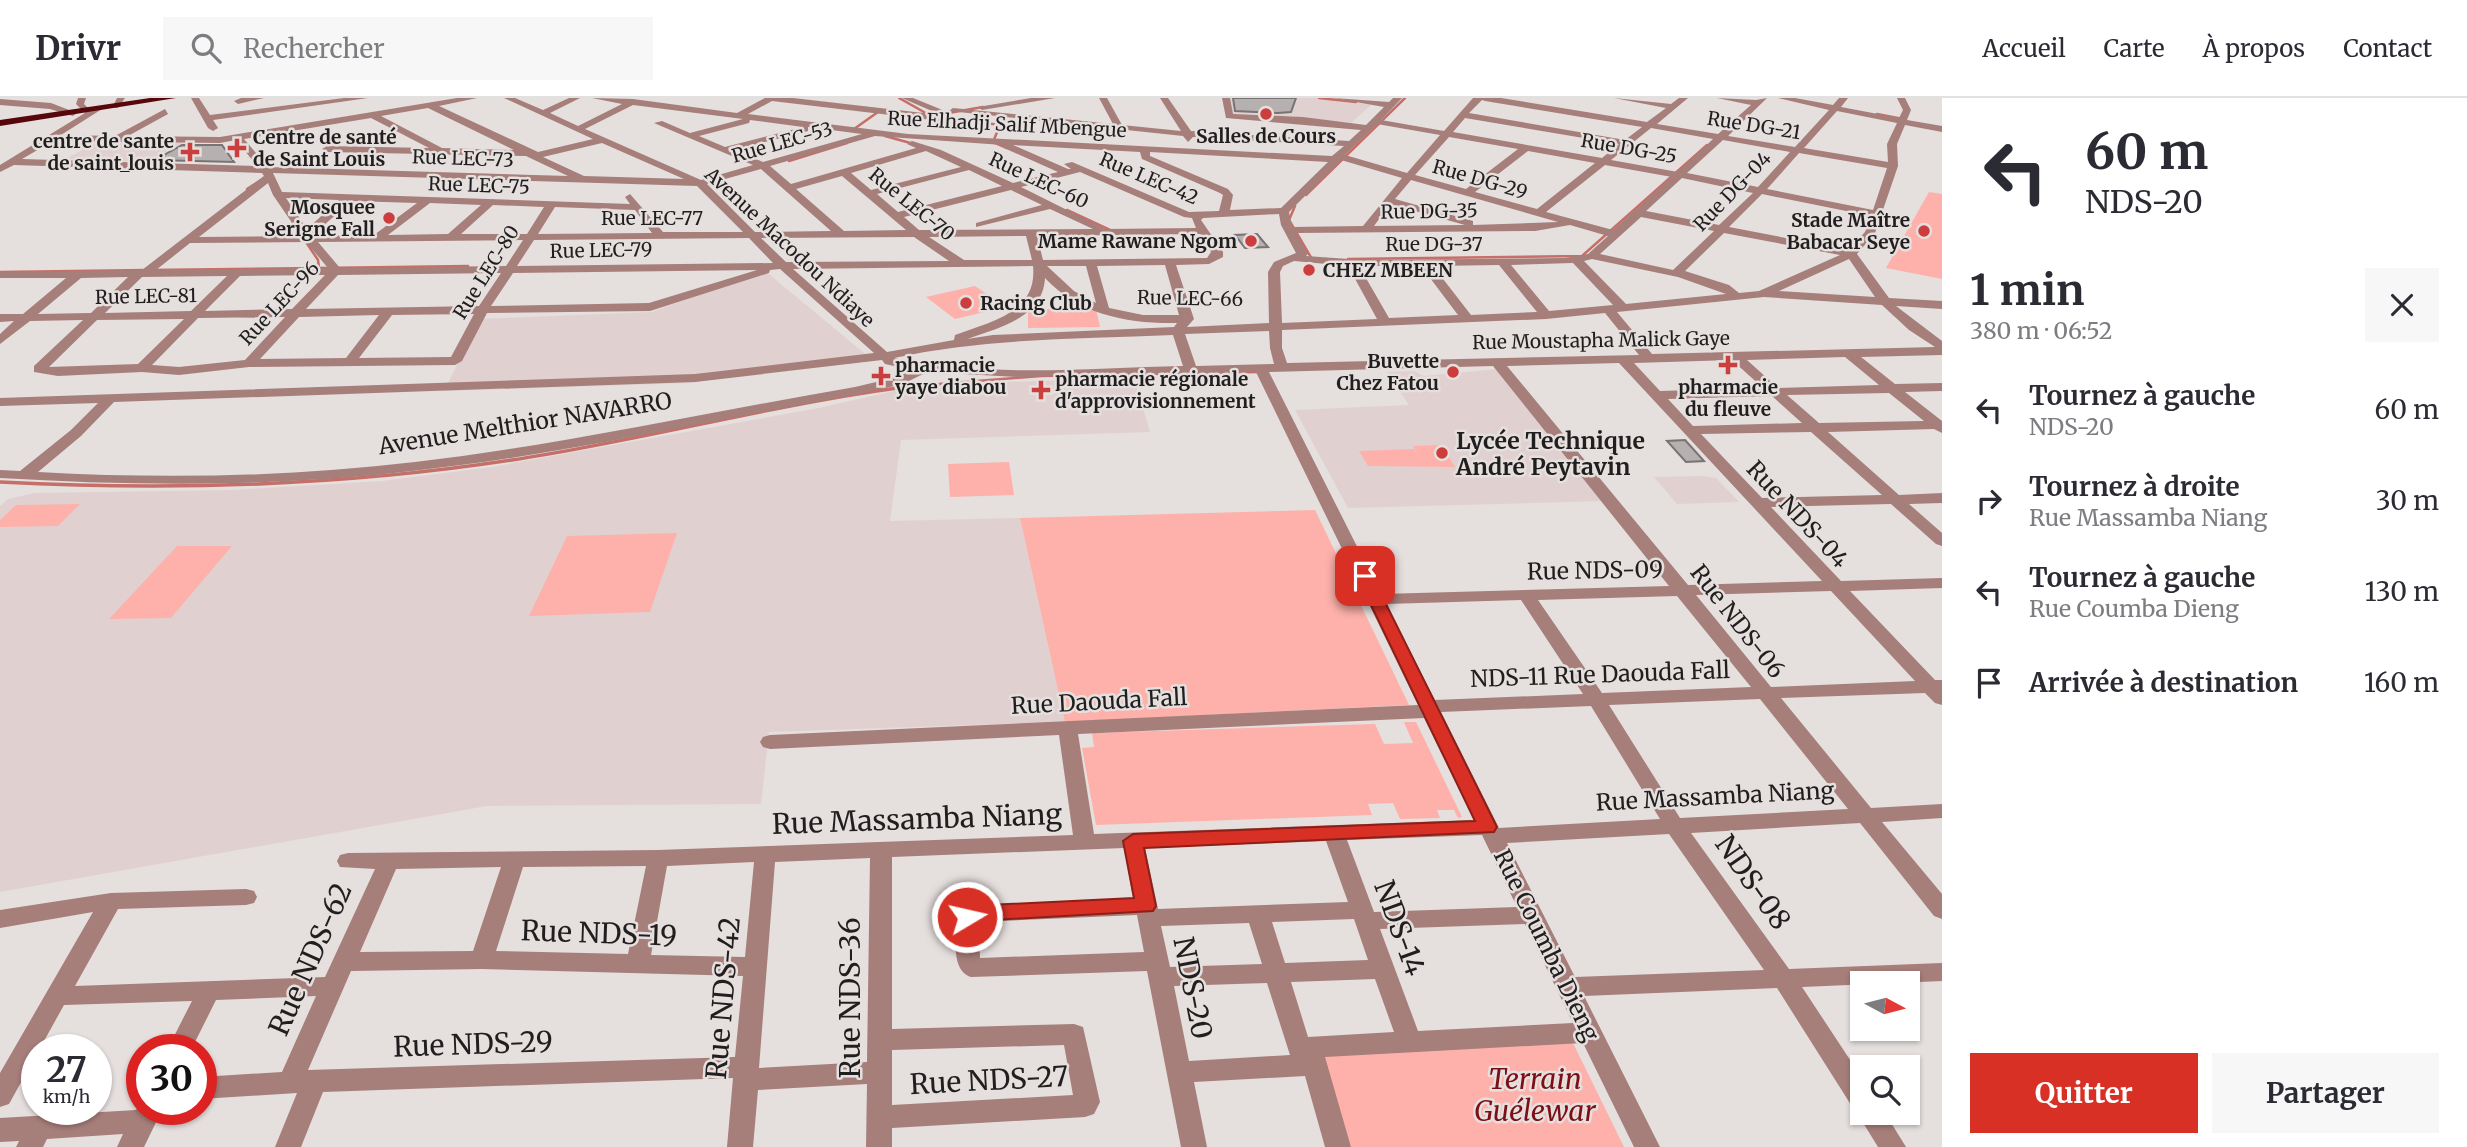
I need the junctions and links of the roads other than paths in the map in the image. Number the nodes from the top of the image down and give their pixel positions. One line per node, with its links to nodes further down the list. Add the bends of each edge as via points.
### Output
1 (82, 98): 40 (street, via 81,106)
2 (171, 98): 34 (highway)
3 (195, 98): 54 (street)
4 (260, 98): 35 (street)
5 (279, 98): 41 (street)
6 (360, 98): 41 (street)
7 (473, 98): 36 (street)
8 (508, 98): 48 (street, Avenue Macodou Ndiaye)
9 (576, 98): 48 (street)
10 (596, 98): 29 (street, Rue Elhadji Salif Mbengue)
11 (706, 98): 42 (street)
12 (835, 98): 37 (street)
13 (897, 98): 43 (street)
14 (938, 98): 30 (street)
15 (1054, 98): 31 (street); 57 (street)
16 (1103, 98): 63 (street)
17 (1164, 98): 68 (street)
18 (1226, 98): 60 (street, Rue DG-25, via 1229,116)
19 (1338, 98): 32 (street)
20 (1478, 98): 49 (street)
21 (1485, 98): 61 (street, Rue DG-21)
22 (1618, 98): 38 (street)
23 (1684, 98): 38 (street)
24 (1721, 98): 33 (street)
25 (1782, 98): 39 (street)
26 (1844, 98): 39 (street, Rue DG-04)
27 (1901, 98): 56 (street, via 1907,107)
28 (1, 100): 46 (street)
29 (637, 100): 42 (street, Rue Elhadji Salif Mbengue); 65 (street)
30 (910, 100): 47 (street)
31 (1004, 101): 44 (street)
32 (1395, 101): 60 (street)
33 (1760, 101): 73 (street)
34 (118, 102): 40 (highway)
35 (238, 102)
36 (429, 104): 50 (street); 91 (street)
37 (824, 105): 43 (street); 51 (street, via 771,98); 59 (street)
38 (1674, 107): 61 (street)
39 (1835, 107): 56 (street); 86 (street, Rue DG-04)
40 (92, 110): 46 (highway); 74 (street)
41 (288, 110): 54 (street); 72 (street)
42 (685, 110): 51 (street, Rue Elhadji Salif Mbengue); 71 (street, via 659,123)
43 (877, 111): 53 (street); 66 (street)
44 (953, 111): 47 (street); 52 (street)
45 (165, 112): 76 (street)
46 (73, 113): 58 (highway)
47 (942, 113): 53 (street)
48 (542, 114): 65 (street, Avenue Macodou Ndiaye)
49 (1463, 114): 69 (street); 80 (street)
50 (373, 115): 72 (street); 89 (street)
51 (738, 116): 55 (street, Rue Elhadji Salif Mbengue)
52 (1002, 116): 53 (street, via 998,124); 57 (street)
53 (923, 117)
54 (208, 118): 78 (street)
55 (756, 118): 59 (street, Rue Elhadji Salif Mbengue); 71 (street)
56 (1902, 119): 64 (street); 97 (street, via 1892,144)
57 (1065, 121): 63 (street); 82 (street)
58 (0, 123)
59 (793, 124): 62 (street, Rue Elhadji Salif Mbengue)
60 (1371, 125): 69 (street, Rue DG-25); 81 (street)
61 (1651, 125): 73 (street, Rue DG-21); 80 (street)
62 (814, 127): 66 (street, Rue Elhadji Salif Mbengue); 87 (street)
63 (1123, 128): 68 (street); 85 (street)
64 (1942, 129)
65 (576, 130): 79 (street, Avenue Macodou Ndiaye)
66 (851, 131): 67 (street, Rue Elhadji Salif Mbengue)
67 (875, 134): 77 (street, Rue Elhadji Salif Mbengue); 83 (street, Rue LEC-60); 96 (street, Rue LEC-53)
68 (1188, 134): 75 (street); 90 (street)
69 (1445, 134): 84 (street, Rue DG-25); 106 (street)
70 (237, 136): 72 (street); 78 (street); 103 (street)
71 (688, 136): 87 (street)
72 (316, 137): 89 (street); 101 (street)
73 (1723, 137): 86 (street, Rue DG-21); 104 (street)
74 (54, 138): 76 (street); 95 (street)
75 (1273, 138): 81 (street); 92 (street)
76 (116, 139): 78 (street)
77 (994, 139): 82 (street, Rue Elhadji Salif Mbengue); 99 (street, Rue LEC-42)
78 (220, 140)
79 (602, 140): 91 (street); 109 (street, Avenue Macodou Ndiaye)
80 (1627, 143): 94 (street)
81 (1351, 144): 93 (street)
82 (1055, 145): 85 (street, Rue Elhadji Salif Mbengue)
83 (927, 148): 98 (street, Rue LEC-60); 102 (street)
84 (1526, 148): 94 (street, Rue DG-25); 114 (street)
85 (1118, 149): 88 (street, Rue Elhadji Salif Mbengue)
86 (1796, 149): 97 (street, Rue DG-21); 112 (street, Rue DG-04)
87 (723, 150): 96 (street)
88 (1145, 150): 90 (street, Rue Elhadji Salif Mbengue); 125 (street, via 1145,157 1224,191)
89 (442, 151): 91 (street)
90 (1187, 152): 92 (street, Rue Elhadji Salif Mbengue)
91 (536, 154): 107 (street)
92 (1280, 156): 93 (street, Rue Elhadji Salif Mbengue)
93 (1336, 158): 106 (street, Rue DG-29); 123 (street)
94 (1604, 161): 104 (street, Rue DG-25); 126 (street)
95 (14, 162): 100 (street); 103 (street, Rue LEC-73)
96 (764, 166): 109 (street, Rue LEC-53); 111 (street)
97 (1893, 166): 127 (street)
98 (971, 167): 110 (street, Rue LEC-60); 113 (street)
99 (1068, 168): 110 (street); 129 (street, Rue LEC-42, via 1081,169 1177,212)
100 (0, 169)
101 (343, 171): 103 (street, Rue LEC-73); 105 (street, Rue LEC-73)
102 (844, 172): 111 (street); 113 (street, Rue LEC-70)
103 (268, 173): 115 (street); 148 (street)
104 (1679, 174): 112 (street, Rue DG-25); 124 (street)
105 (461, 176): 107 (street, Rue LEC-73); 117 (street)
106 (1408, 177): 114 (street, Rue DG-29); 118 (street)
107 (584, 180): 108 (street, Rue LEC-73)
108 (618, 180): 109 (street, Rue LEC-73); 122 (street)
109 (700, 183): 142 (street, Avenue Macodou Ndiaye)
110 (1012, 186): 121 (street, Rue LEC-60); 128 (street)
111 (788, 188): 139 (street)
112 (1761, 190): 127 (street, Rue DG-25); 132 (street, Rue DG-04)
113 (870, 193): 128 (street, Rue LEC-70)
114 (1467, 193): 126 (street, Rue DG-29)
115 (278, 195): 116 (street, Rue LEC-75); 144 (street)
116 (348, 198): 117 (street, Rue LEC-75); 144 (street)
117 (428, 200): 119 (street, Rue LEC-75); 147 (street)
118 (1388, 200): 131 (street); 135 (street)
119 (491, 202): 120 (street, Rue LEC-75); 146 (street)
120 (551, 205): 122 (street, Rue LEC-75); 145 (street, Rue LEC-80)
121 (1052, 205): 136 (street, Rue LEC-60); 137 (street)
122 (636, 206): 143 (street)
123 (1284, 211): 125 (street); 134 (street)
124 (1638, 213): 132 (street); 141 (street)
125 (1227, 214): 129 (street)
126 (1538, 214): 130 (street, Rue DG-29)
127 (1876, 214): 149 (street, via 1870,233)
128 (896, 216): 140 (street, Rue LEC-70)
129 (1199, 216): 133 (street, Rue LEC-42, via 1196,220)
130 (1568, 222): 131 (street, Rue DG-35, via 1550,228); 141 (street, Rue DG-29)
131 (1488, 228): 135 (street, Rue DG-35)
132 (1720, 229): 149 (street); 169 (street, Rue DG-04)
133 (1202, 230): 136 (street, Rue LEC-77); 155 (street, Rue LEC-42, via 1217,257)
134 (1290, 230): 135 (street, Rue DG-35); 151 (street, via 1302,249)
135 (1366, 230)
136 (1106, 231): 138 (street, Rue LEC-77)
137 (956, 232): 138 (street, Rue LEC-77); 140 (street, Rue LEC-77)
138 (1031, 232): 159 (street)
139 (839, 233): 140 (street, Rue LEC-77); 142 (street, Rue LEC-77)
140 (916, 233): 158 (street, Rue LEC-70)
141 (1614, 234): 150 (street)
142 (754, 235): 143 (street, Rue LEC-77); 162 (street, Avenue Macodou Ndiaye)
143 (660, 236): 145 (street, Rue LEC-77)
144 (309, 237): 147 (street, Rue LEC-77); 148 (street, Rue LEC-77); 164 (street)
145 (529, 237): 146 (street, Rue LEC-77); 163 (street, Rue LEC-80)
146 (450, 238): 147 (street, Rue LEC-77)
147 (376, 239)
148 (186, 240): 167 (street)
149 (1851, 254): 172 (street); 174 (street)
150 (1592, 256): 152 (street, Rue DG-37); 169 (street)
151 (1293, 258): 156 (street, Rue DG-37); 190 (street, via 1278,264 1274,272)
152 (1576, 260): 153 (street, Rue DG-37); 176 (street)
153 (1502, 261): 157 (street, Rue DG-37); 183 (street)
154 (1091, 262): 159 (street, Rue LEC-79); 160 (street, Rue LEC-79); 178 (street)
155 (1202, 262): 160 (street, Rue LEC-79)
156 (1351, 262): 157 (street, Rue DG-37); 189 (street)
157 (1424, 262): 187 (street)
158 (960, 263): 159 (street, Rue LEC-79); 162 (street, Rue LEC-79)
159 (1038, 263): 178 (street, Rue LEC-66, via 1065,292); 193 (street, via 1038,290 1021,311)
160 (1170, 263): 188 (street)
161 (770, 265): 162 (street, Rue LEC-79); 163 (street, Rue LEC-79); 177 (street, Rue LEC-81, via 765,271 650,307)
162 (784, 267): 197 (street, Avenue Macodou Ndiaye)
163 (509, 268): 164 (street, Rue LEC-79); 177 (street, Rue LEC-80)
164 (337, 270): 165 (street, Rue LEC-79); 180 (street, Rue LEC-96)
165 (237, 272): 167 (street, Rue LEC-79); 182 (street)
166 (79, 273): 167 (street, Rue LEC-79); 168 (street, Rue LEC-79); 186 (street)
167 (142, 273): 184 (street)
168 (17, 274): 170 (street, Rue LEC-79); 171 (street)
169 (1675, 274): 173 (street, via 1725,288)
170 (0, 275)
171 (0, 287)
172 (1760, 293): 173 (street); 174 (street)
173 (1738, 297): 176 (street)
174 (1885, 304): 175 (street); 194 (street)
175 (1942, 305)
176 (1624, 309): 179 (street)
177 (482, 311): 181 (street, Rue LEC-81); 202 (street, Rue LEC-80, via 455,361)
178 (1104, 311): 188 (street, Rue LEC-66)
179 (1610, 311): 183 (street); 199 (street)
180 (293, 313): 181 (street, Rue LEC-81); 182 (street, Rue LEC-81); 201 (street, Rue LEC-96)
181 (387, 313): 202 (street)
182 (191, 315): 184 (street, Rue LEC-81); 205 (street)
183 (1546, 315): 187 (street)
184 (94, 316): 186 (street, Rue LEC-81); 208 (street, via 40,369)
185 (0, 318): 186 (street, Rue LEC-81)
186 (26, 318): 192 (street)
187 (1467, 318): 189 (street)
188 (1186, 319): 190 (street, Rue LEC-66); 191 (street)
189 (1384, 321): 190 (street)
190 (1275, 323): 191 (street); 204 (street)
191 (1178, 331): 193 (street); 206 (street)
192 (0, 340)
193 (946, 343): 197 (street)
194 (1942, 348): 195 (street, Rue Moustapha Malick Gaye)
195 (1848, 353): 196 (street, Rue Moustapha Malick Gaye); 211 (street)
196 (1735, 356): 199 (street, Rue Moustapha Malick Gaye); 212 (street)
197 (888, 358): 207 (street, Avenue Macodou Ndiaye); 214 (street, via 674,380)
198 (1622, 358): 199 (street, Rue Moustapha Malick Gaye); 200 (street, Rue Moustapha Malick Gaye); 213 (street, Rue NDS-04)
199 (1648, 358)
200 (1497, 362): 204 (street, Rue Moustapha Malick Gaye); 228 (street, Rue NDS-06)
201 (249, 363): 202 (street); 205 (street, via 191,370)
202 (349, 363)
203 (1260, 367): 204 (street, Rue Moustapha Malick Gaye); 206 (street, Rue Moustapha Malick Gaye); 230 (street, Rue Coumba Dieng)
204 (1282, 367)
205 (142, 368): 208 (street)
206 (1191, 369): 209 (street, Rue Moustapha Malick Gaye)
207 (914, 371): 209 (street, Avenue Melthior NAVARRO); 221 (street, Avenue Melthior NAVARRO, via 887,384 508,454 412,467 218,479)
208 (58, 372): 215 (street)
209 (977, 373)
210 (1942, 387): 211 (street)
211 (1892, 389): 212 (street); 217 (street)
212 (1776, 393): 213 (street); 218 (street)
213 (1656, 395): 219 (street, Rue NDS-04)
214 (111, 397): 215 (street); 221 (street, via 76,433)
215 (29, 401): 216 (street)
216 (0, 402)
217 (1941, 426): 218 (street)
218 (1816, 428): 219 (street); 223 (street)
219 (1688, 430): 224 (street, Rue NDS-04)
220 (0, 474): 221 (street, Avenue Melthior NAVARRO)
221 (23, 475)
222 (1942, 498): 223 (street)
223 (1896, 499): 224 (street); 225 (street)
224 (1758, 503): 227 (street, Rue NDS-04)
225 (1942, 541)
226 (1942, 583): 227 (street, Rue NDS-09)
227 (1835, 587): 228 (street, Rue NDS-09); 231 (street, Rue NDS-04)
228 (1684, 591): 229 (street, Rue NDS-09); 232 (street, Rue NDS-06)
229 (1526, 595): 230 (street, Rue NDS-09); 233 (street, NDS-08)
230 (1376, 599): 234 (street, Rue Coumba Dieng)
231 (1938, 690): 232 (street, NDS-11 Rue Daouda Fall)
232 (1764, 693): 233 (street, NDS-11 Rue Daouda Fall); 238 (street, Rue NDS-06)
233 (1596, 699): 234 (street, NDS-11 Rue Daouda Fall); 239 (street, NDS-08)
234 (1429, 708): 235 (street, Rue Daouda Fall); 240 (street, Rue Coumba Dieng)
235 (1067, 727): 236 (street, Rue Daouda Fall); 243 (street)
236 (770, 742)
237 (1942, 811): 238 (street, Rue Massamba Niang)
238 (1861, 814): 239 (street, Rue Massamba Niang); 252 (street, Rue NDS-06)
239 (1674, 825): 240 (street, Rue Massamba Niang); 266 (street, NDS-08)
240 (1490, 831): 241 (street, Rue Massamba Niang); 255 (street, Rue Coumba Dieng)
241 (1334, 834): 242 (street, Rue Massamba Niang); 256 (street, NDS-14)
242 (1133, 841): 243 (street, Rue Massamba Niang); 253 (street, NDS-20)
243 (1086, 843): 244 (street, Rue Massamba Niang)
244 (881, 850): 245 (street, Rue Massamba Niang); 273 (street, Rue NDS-36)
245 (765, 854): 246 (street, Rue Massamba Niang); 261 (street, Rue NDS-42)
246 (658, 858): 249 (street, Rue Massamba Niang); 260 (street)
247 (348, 861): 248 (street, Rue Massamba Niang)
248 (388, 861): 249 (street, Rue Massamba Niang); 259 (street, Rue NDS-62)
249 (514, 861): 258 (street)
250 (246, 897): 251 (street)
251 (111, 901): 257 (street); 270 (street)
252 (1942, 910)
253 (1147, 912): 254 (street); 262 (street, NDS-20); 262 (street, via 968,914 969,965)
254 (1258, 914): 256 (street); 265 (street)
255 (1532, 915): 256 (street); 268 (street, Rue Coumba Dieng)
256 (1363, 916): 263 (street, NDS-14)
257 (0, 919)
258 (482, 960): 259 (street, Rue NDS-19); 260 (street, Rue NDS-19)
259 (343, 962): 267 (street, Rue NDS-62)
260 (638, 964): 261 (street, Rue NDS-19)
261 (755, 967): 278 (street, Rue NDS-42)
262 (1159, 969): 265 (street); 277 (street, NDS-20)
263 (1383, 969): 265 (street); 274 (street, NDS-14)
264 (1942, 972): 266 (street)
265 (1275, 973): 275 (street, via 1297,1047)
266 (1784, 980): 268 (street); 280 (street, NDS-08)
267 (332, 986): 269 (street); 281 (street, Rue NDS-62)
268 (1567, 987): 271 (street, Rue Coumba Dieng)
269 (209, 991): 270 (street); 272 (street)
270 (56, 996): 283 (street)
271 (1590, 1032): 274 (street); 296 (street, Rue Coumba Dieng)
272 (187, 1034)
273 (880, 1040): 276 (street, Rue NDS-36); 284 (street, Rue NDS-27, via 1074,1034 1087,1102 1085,1106)
274 (1410, 1042): 275 (street)
275 (1311, 1056): 277 (street); 295 (street)
276 (879, 1072): 278 (street, Rue NDS-29); 284 (street, Rue NDS-36)
277 (1179, 1072): 294 (street, NDS-20)
278 (746, 1073): 279 (street, Rue NDS-29); 292 (street, Rue NDS-42)
279 (315, 1081): 281 (street, Rue NDS-29); 291 (street)
280 (1850, 1082)
281 (289, 1084): 282 (street, Rue NDS-29)
282 (217, 1087)
283 (0, 1096)
284 (879, 1117): 293 (street, Rue NDS-36)
285 (126, 1119): 289 (street)
286 (141, 1125): 290 (street)
287 (1879, 1125): 297 (street)
288 (0, 1130): 289 (street)
289 (34, 1137)
290 (130, 1147)
291 (288, 1147)
292 (740, 1147)
293 (879, 1147)
294 (1194, 1147)
295 (1338, 1147)
296 (1647, 1147)
297 (1893, 1147)

